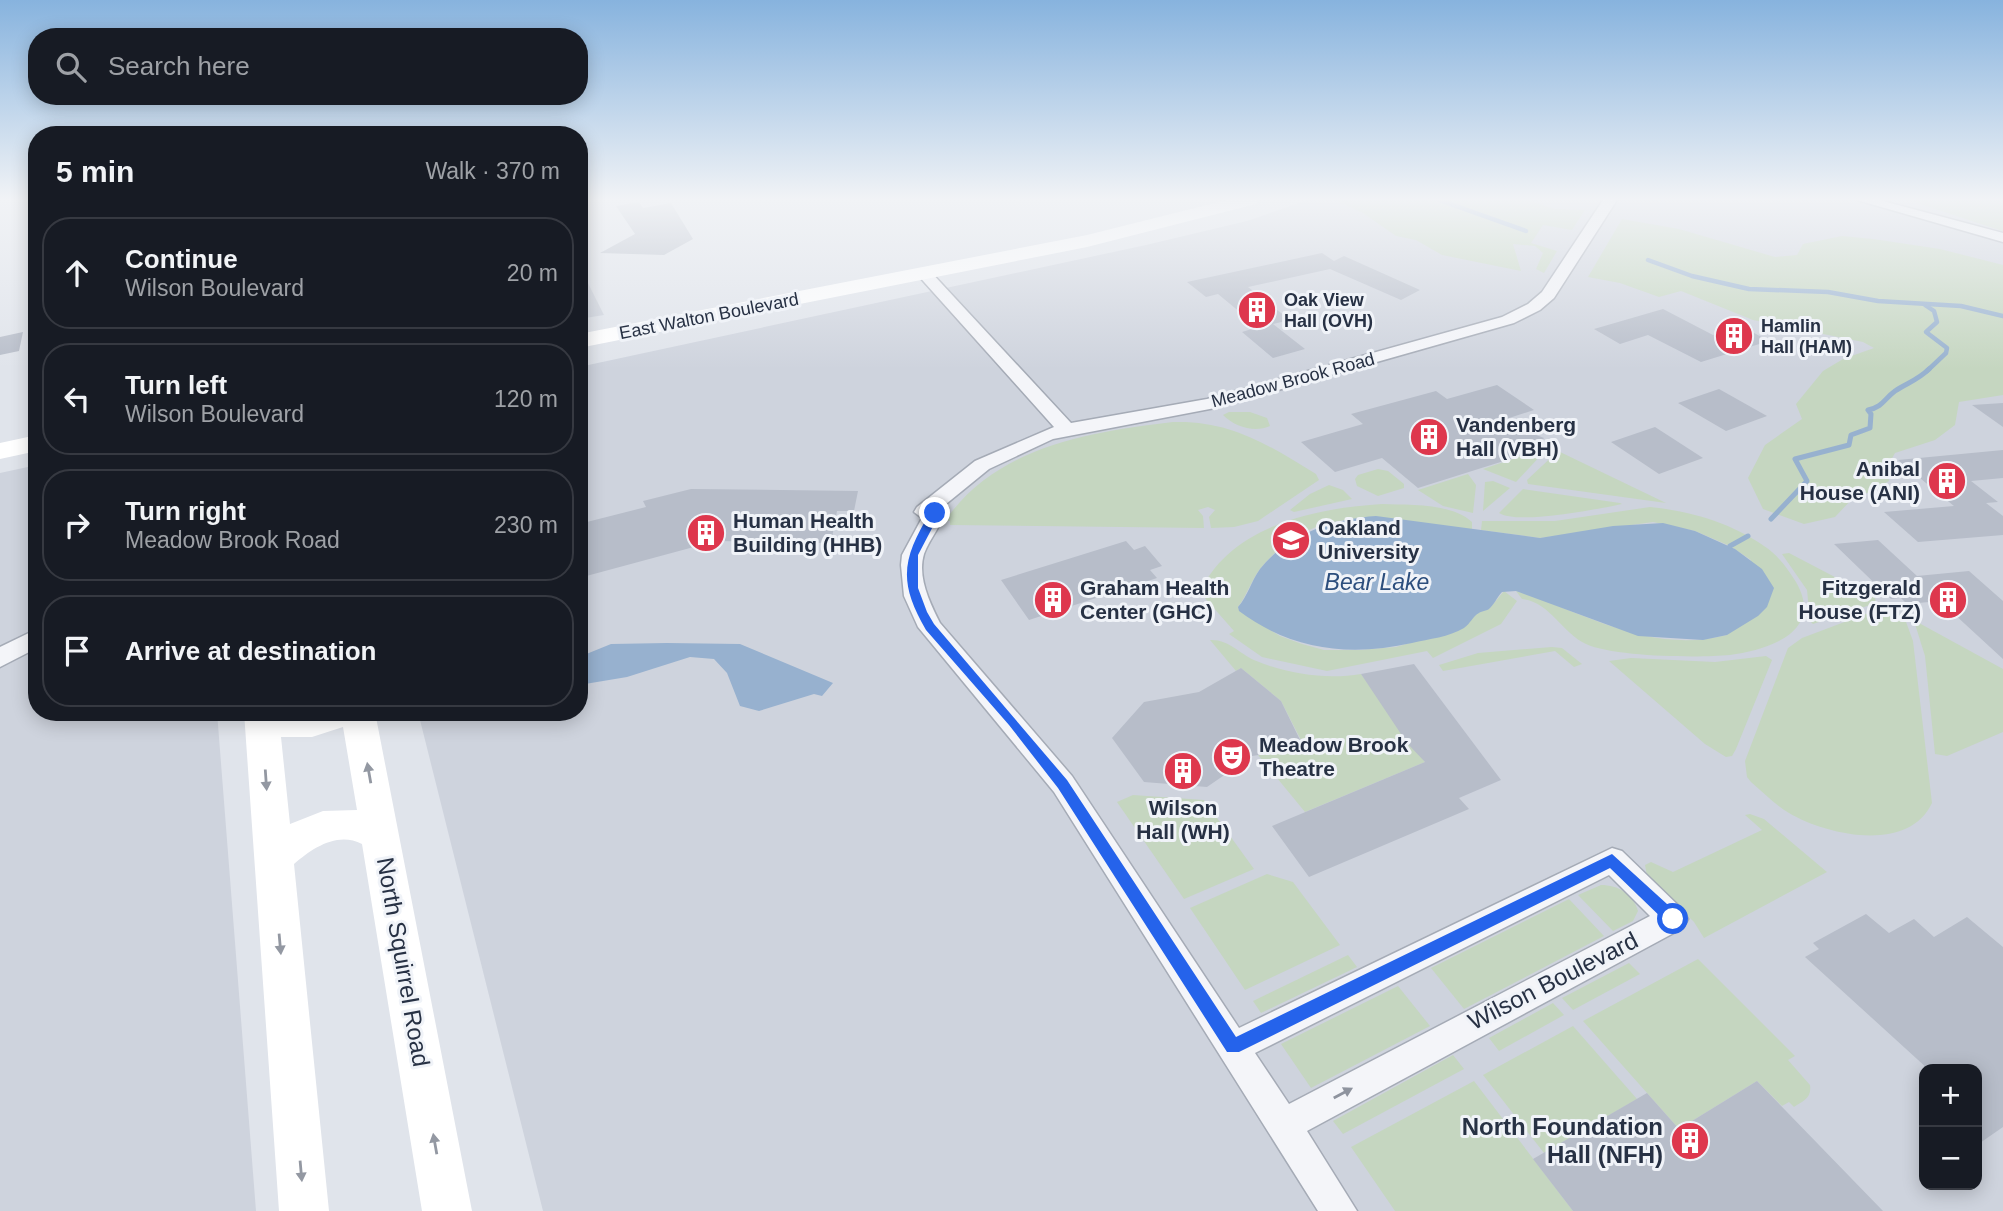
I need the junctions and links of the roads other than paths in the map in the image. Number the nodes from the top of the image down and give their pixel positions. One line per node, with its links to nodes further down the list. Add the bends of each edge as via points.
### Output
1 (933, 257): 5 (main road, East Walton Boulevard)
2 (1006, 257): 4 (main road, East Walton Boulevard)
3 (1573, 257): 8 (street, Meadow Brook Road, via 1548,295 1508,320 1209,404)
4 (924, 273): 5 (main road, East Walton Boulevard); 8 (street)
5 (726, 304): 6 (main road, East Walton Boulevard); 7 (main road, East Walton Boulevard)
6 (588, 323)
7 (588, 339)
8 (1066, 429): 19 (street, Meadow Brook Road, via 997,456 936,504 913,555 913,588 930,627 1063,784)
9 (28, 445): 10 (main road)
10 (0, 451)
11 (28, 642): 12 (street)
12 (0, 658)
13 (262, 721): 18 (main road, one-way to 18)
14 (270, 721): 15 (main road, via 300,726)
15 (316, 721)
16 (360, 721): 17 (main road, North Squirrel Road, one-way to 16)
17 (380, 835): 18 (main road, via 368,826 335,824 300,836); 22 (main road, North Squirrel Road, one-way to 17)
18 (272, 859): 21 (main road, one-way to 21)
19 (1233, 1046): 20 (street, Meadow Brook Road); 20 (street, Wilson Boulevard, one-way to 19, via 1673,919 1612,860)
20 (1283, 1125): 23 (street, Meadow Brook Road)
21 (304, 1211)
22 (447, 1211)
23 (1339, 1211)

